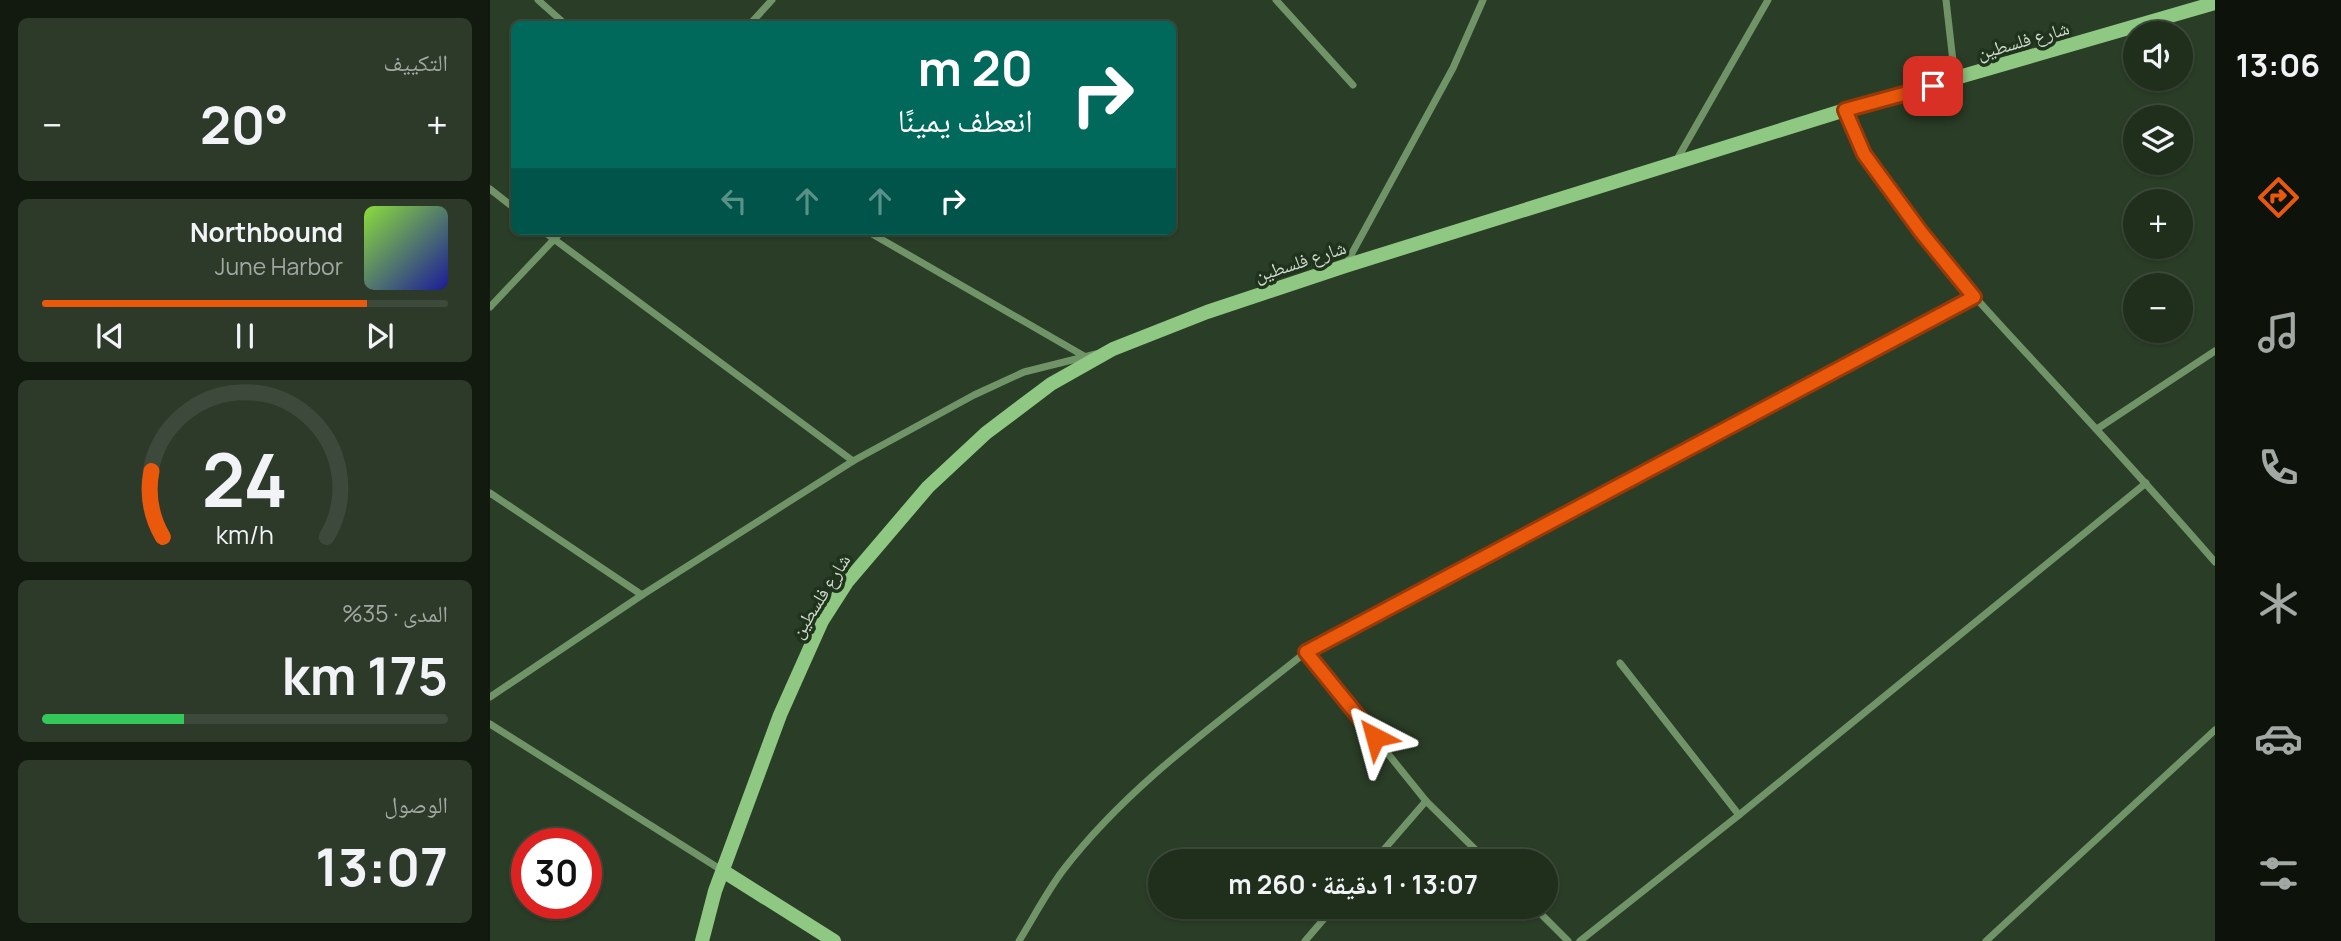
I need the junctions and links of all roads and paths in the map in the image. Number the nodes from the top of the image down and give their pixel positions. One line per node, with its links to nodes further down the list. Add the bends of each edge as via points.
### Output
1 (538, 0): 8 (street)
2 (772, 0): 9 (street)
3 (1276, 0): 11 (street)
4 (1483, 0): 20 (street, via 1453,68)
5 (1768, 0): 13 (street)
6 (1946, 0): 10 (street)
7 (2209, 3): 10 (street, شارع فلسطين)
8 (562, 21)
9 (753, 21)
10 (1955, 80): 12 (street, شارع فلسطين)
11 (1353, 85)
12 (1845, 110): 13 (street, شارع فلسطين); 21 (street, via 1870,163)
13 (1675, 163): 20 (street, شارع فلسطين)
14 (490, 189): 15 (street)
15 (511, 206)
16 (548, 235): 19 (street)
17 (558, 235): 19 (street)
18 (874, 235): 25 (street)
19 (554, 240): 22 (street); 27 (street)
20 (1345, 266): 23 (street, شارع فلسطين)
21 (1974, 297): 26 (street); 32 (street)
22 (490, 307)
23 (1113, 349): 25 (street); 41 (street, شارع فلسطين, via 1051,384 986,433 929,486 847,582 822,621 796,677)
24 (2215, 351): 26 (street)
25 (1084, 356): 27 (street, via 1024,372)
26 (2097, 429): 28 (street)
27 (853, 461): 31 (street)
28 (2146, 482): 30 (street); 38 (street)
29 (490, 494): 31 (street)
30 (2215, 562)
31 (642, 595): 34 (street)
32 (1306, 652): 37 (street); 46 (street, via 1142,785 1100,827 1063,870)
33 (1620, 663): 38 (street)
34 (490, 697)
35 (490, 724): 41 (street)
36 (2215, 730): 50 (street)
37 (1426, 801): 39 (street); 40 (street)
38 (1739, 815): 49 (street)
39 (1384, 849)
40 (1475, 849)
41 (723, 871): 44 (street, شارع فلسطين); 45 (street)
42 (1324, 919): 47 (street)
43 (1546, 919): 48 (street)
44 (702, 941)
45 (834, 941)
46 (1019, 941)
47 (1305, 941)
48 (1568, 941)
49 (1580, 941)
50 (1986, 941)

